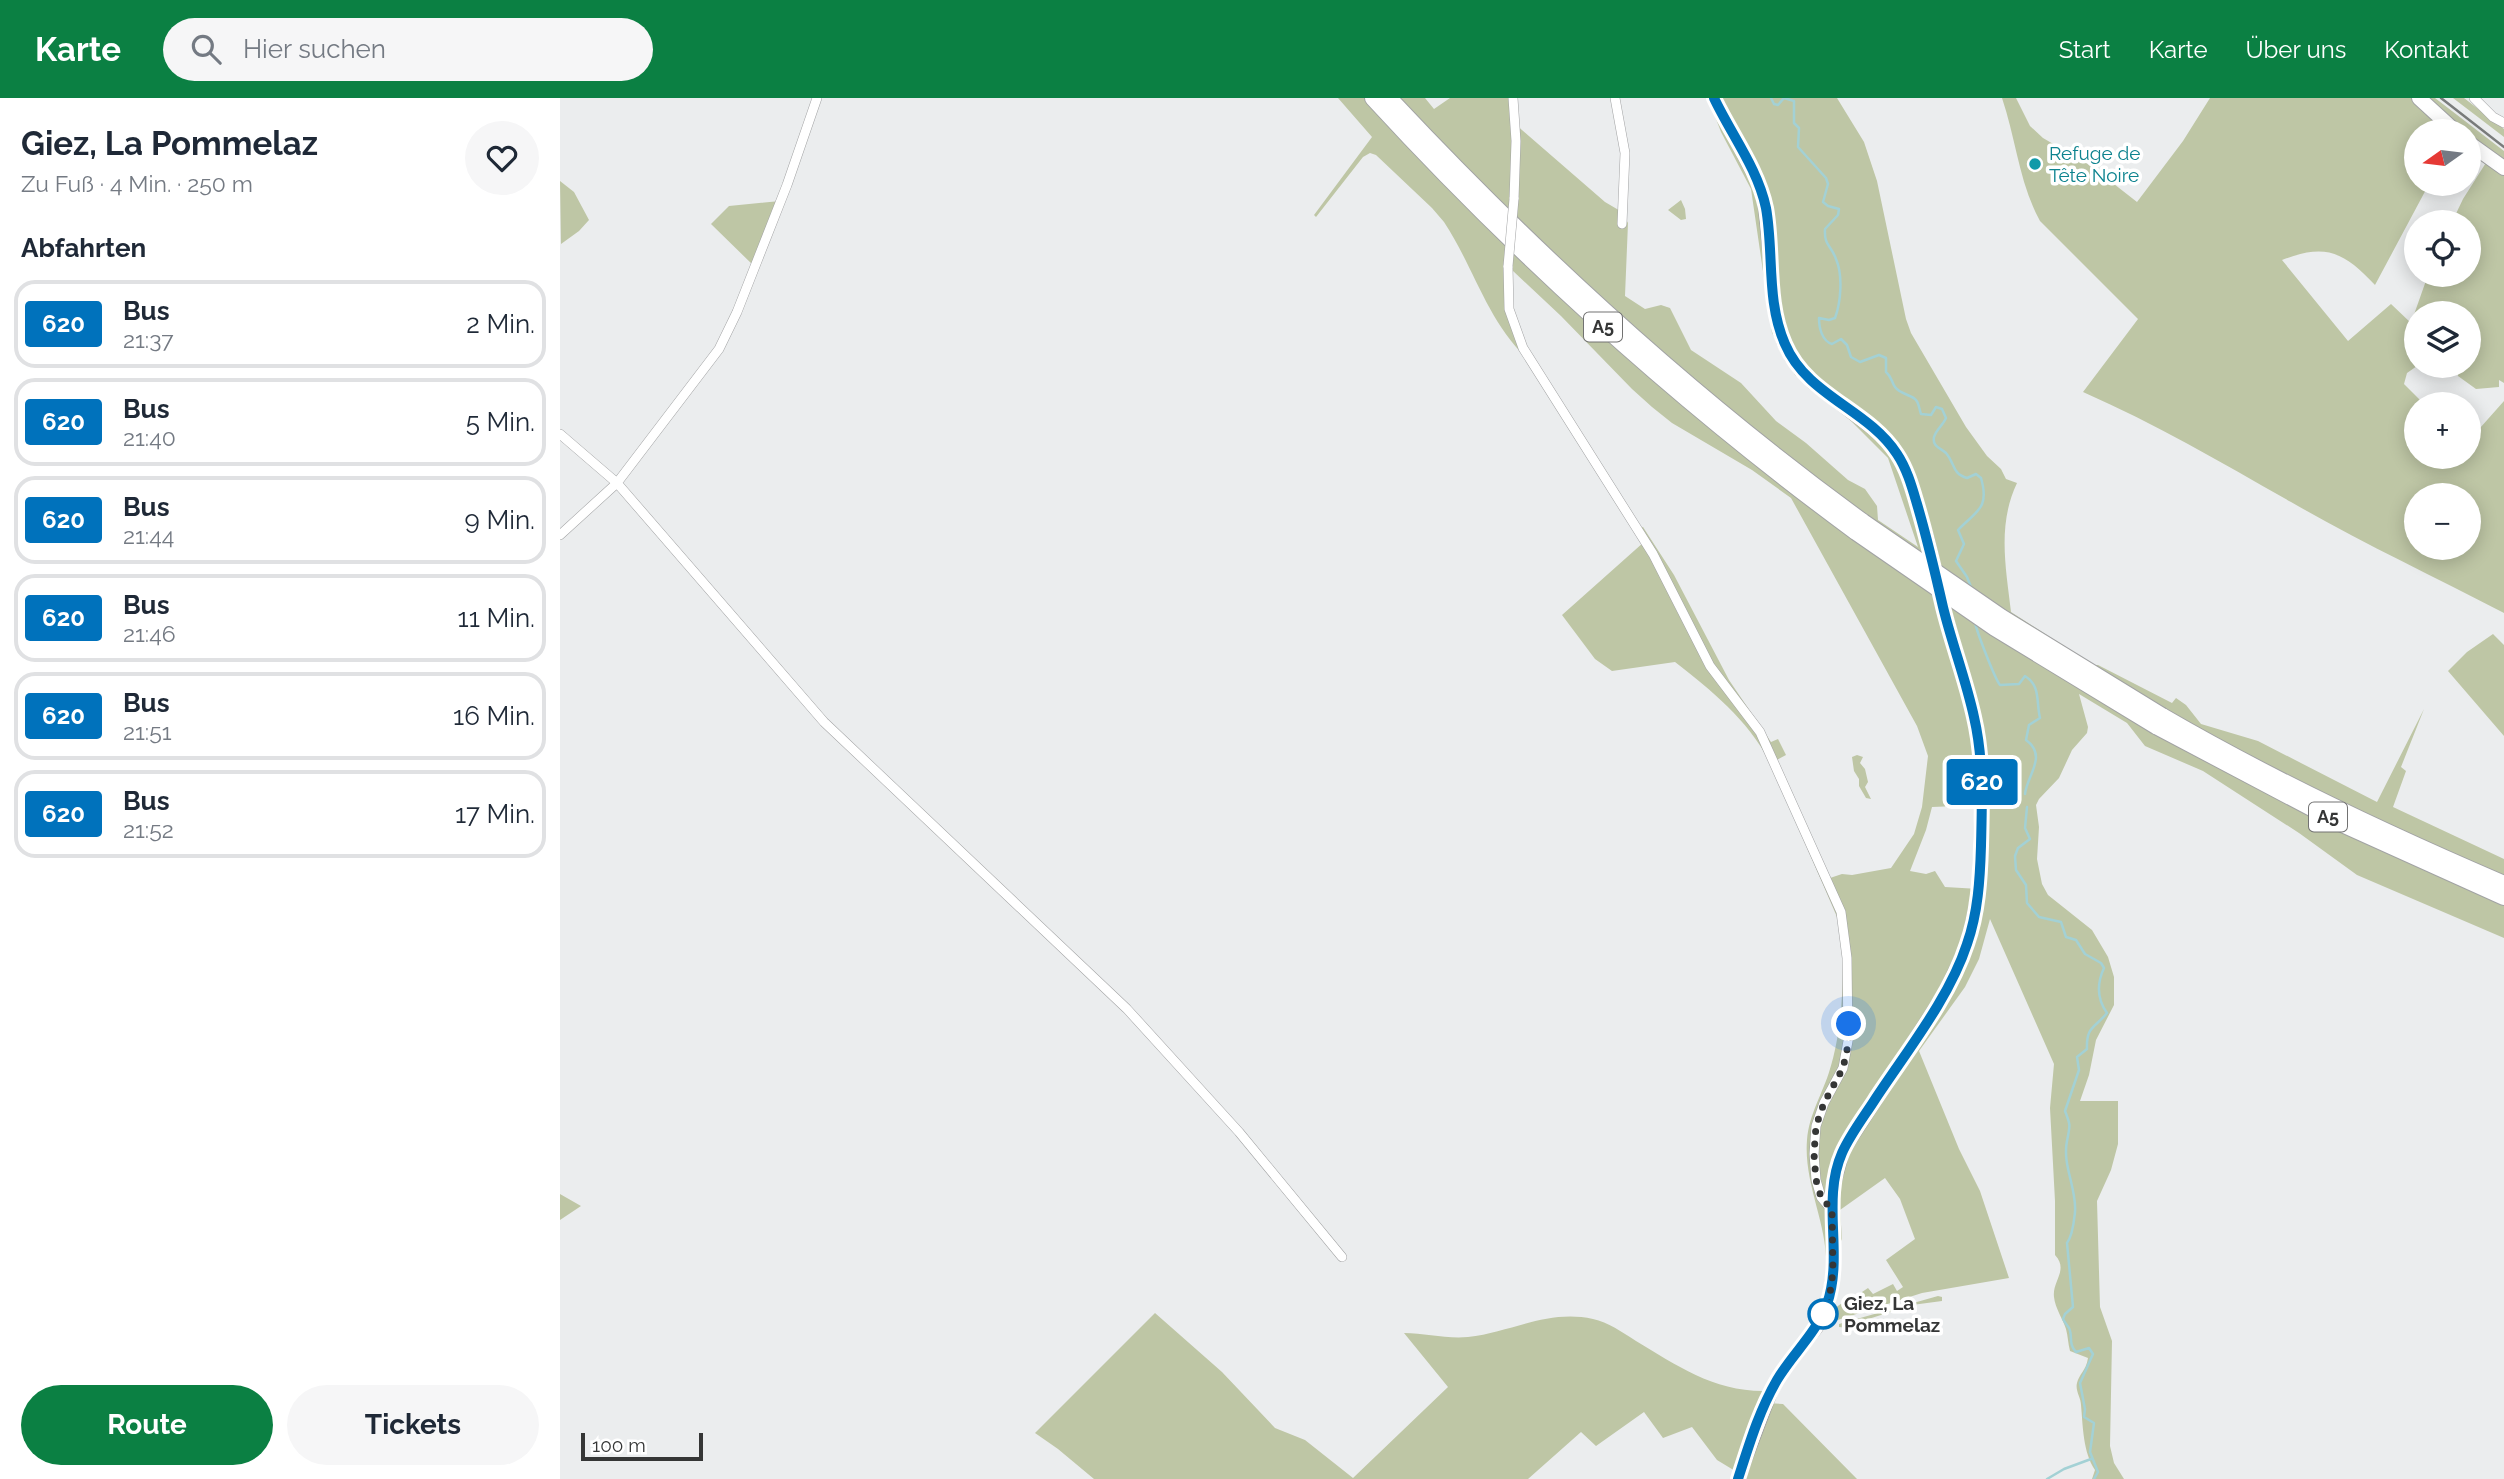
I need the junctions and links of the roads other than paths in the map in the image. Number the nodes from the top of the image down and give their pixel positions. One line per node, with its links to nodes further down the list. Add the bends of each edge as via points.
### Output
1 (817, 98): 15 (street, via 728,331 716,354)
2 (1373, 98): 16 (highway, A5, via 1497,227 1609,332 1722,428)
3 (1389, 98): 16 (highway, A5, via 1510,224 1619,325)
4 (1513, 98): 21 (street, bridge, via 1516,141 1507,287 1523,348 1653,554 1710,666 1760,733 1841,912 1849,1041 1843,1068 1816,1126 1814,1154 1821,1197)
5 (1615, 98): 13 (street, via 1625,153)
6 (1714, 98): 21 (street, via 1764,201 1772,293 1783,341 1801,371 1885,438 1901,461 1928,540 1981,754 1976,910 1968,943 1944,994 1843,1151)
7 (2418, 98): 9 (main road)
8 (2474, 98): 10 (street)
9 (2442, 119)
10 (2504, 123)
11 (2482, 152): 12 (main road)
12 (2504, 168)
13 (1622, 224)
14 (560, 434): 15 (street)
15 (617, 483): 17 (street); 22 (street, via 824,722 1127,1009 1239,1132)
16 (1859, 527): 18 (highway, A5, bridge, via 1995,628)
17 (560, 535)
18 (2159, 721): 19 (highway, A5); 20 (highway, A5, via 2340,823)
19 (2504, 884)
20 (2504, 897)
21 (1832, 1210): 23 (street, via 1829,1300 1817,1327 1771,1392)
22 (1342, 1257)
23 (1738, 1479)

